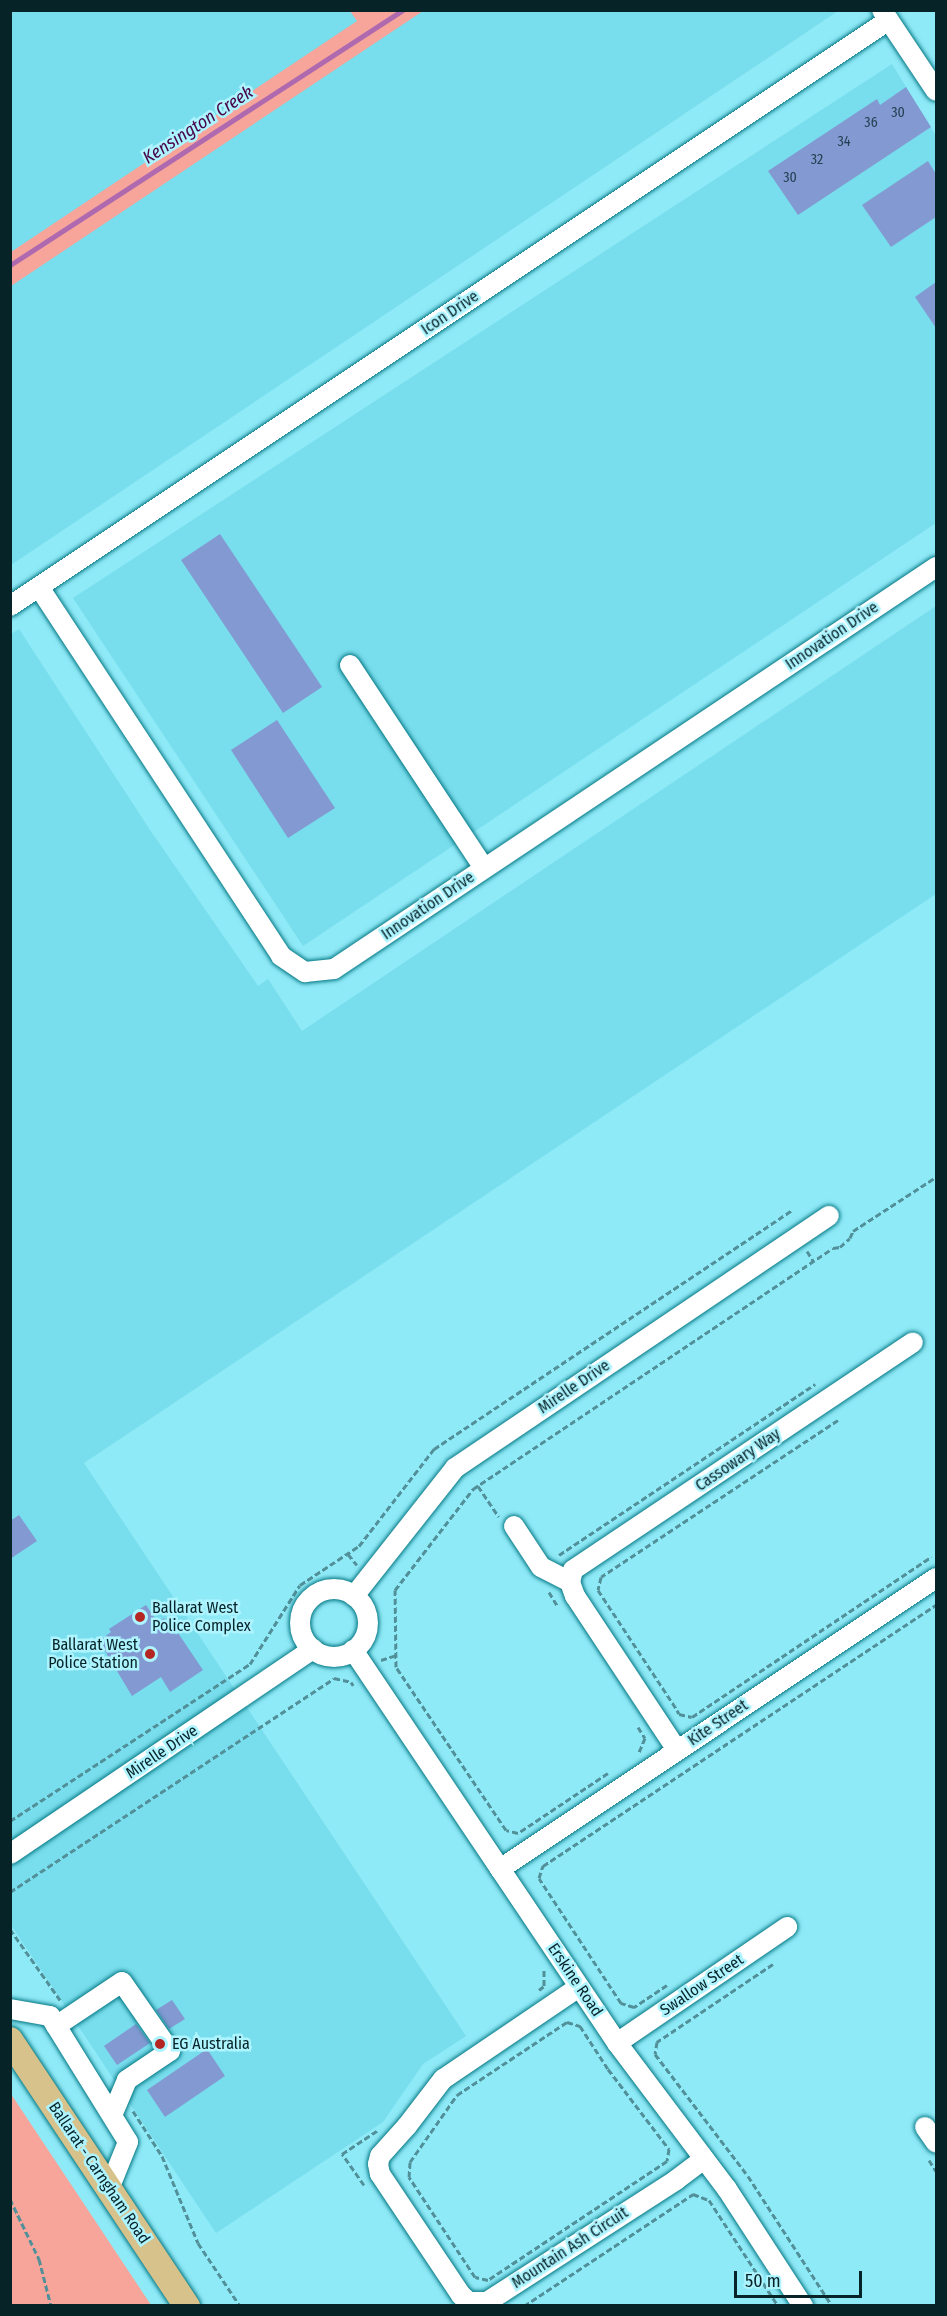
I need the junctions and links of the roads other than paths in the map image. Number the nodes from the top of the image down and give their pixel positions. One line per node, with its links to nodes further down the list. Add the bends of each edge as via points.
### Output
1 (886, 15): 2 (street); 4 (street, Icon Drive)
2 (936, 91)
3 (936, 567): 7 (street, Innovation Drive)
4 (39, 587): 5 (street, Icon Drive); 7 (street, Innovation Drive, via 281,956 305,972 334,969)
5 (10, 606)
6 (350, 665): 7 (street)
7 (484, 868)
8 (829, 1216): 13 (street, Mirelle Drive, via 455,1468)
9 (913, 1342): 12 (street, Cassowary Way, via 577,1566)
10 (509, 1525): 12 (street, via 541,1567)
11 (936, 1578): 16 (street, Kite Street)
12 (570, 1582): 16 (street, via 574,1596)
13 (354, 1596): 14 (street, via 331,1589 311,1598 300,1618 301,1629); 15 (street, via 366,1612 368,1623 361,1643)
14 (313, 1649): 15 (street, via 333,1656); 17 (street, Mirelle Drive)
15 (353, 1650): 18 (street, Erskine Road)
16 (677, 1750): 18 (street, Kite Street)
17 (10, 1854)
18 (500, 1869): 20 (street, Erskine Road)
19 (787, 1927): 24 (street, Swallow Street)
20 (579, 1987): 24 (street, Erskine Road); 26 (street, Mountain Ash Circuit, via 443,2079 380,2156 380,2174 461,2295 469,2302 487,2302)
21 (10, 2009): 22 (street, via 50,2016)
22 (56, 2026): 25 (street); 25 (street, via 122,1982 170,2050 127,2080)
23 (10, 2040): 27 (main road, Ballarat - Carngham Road)
24 (617, 2043): 26 (street, Erskine Road)
25 (112, 2115): 27 (street, via 129,2142)
26 (704, 2159): 29 (street, Erskine Road)
27 (109, 2189): 28 (main road, Ballarat - Carngham Road)
28 (187, 2306)
29 (802, 2306)

